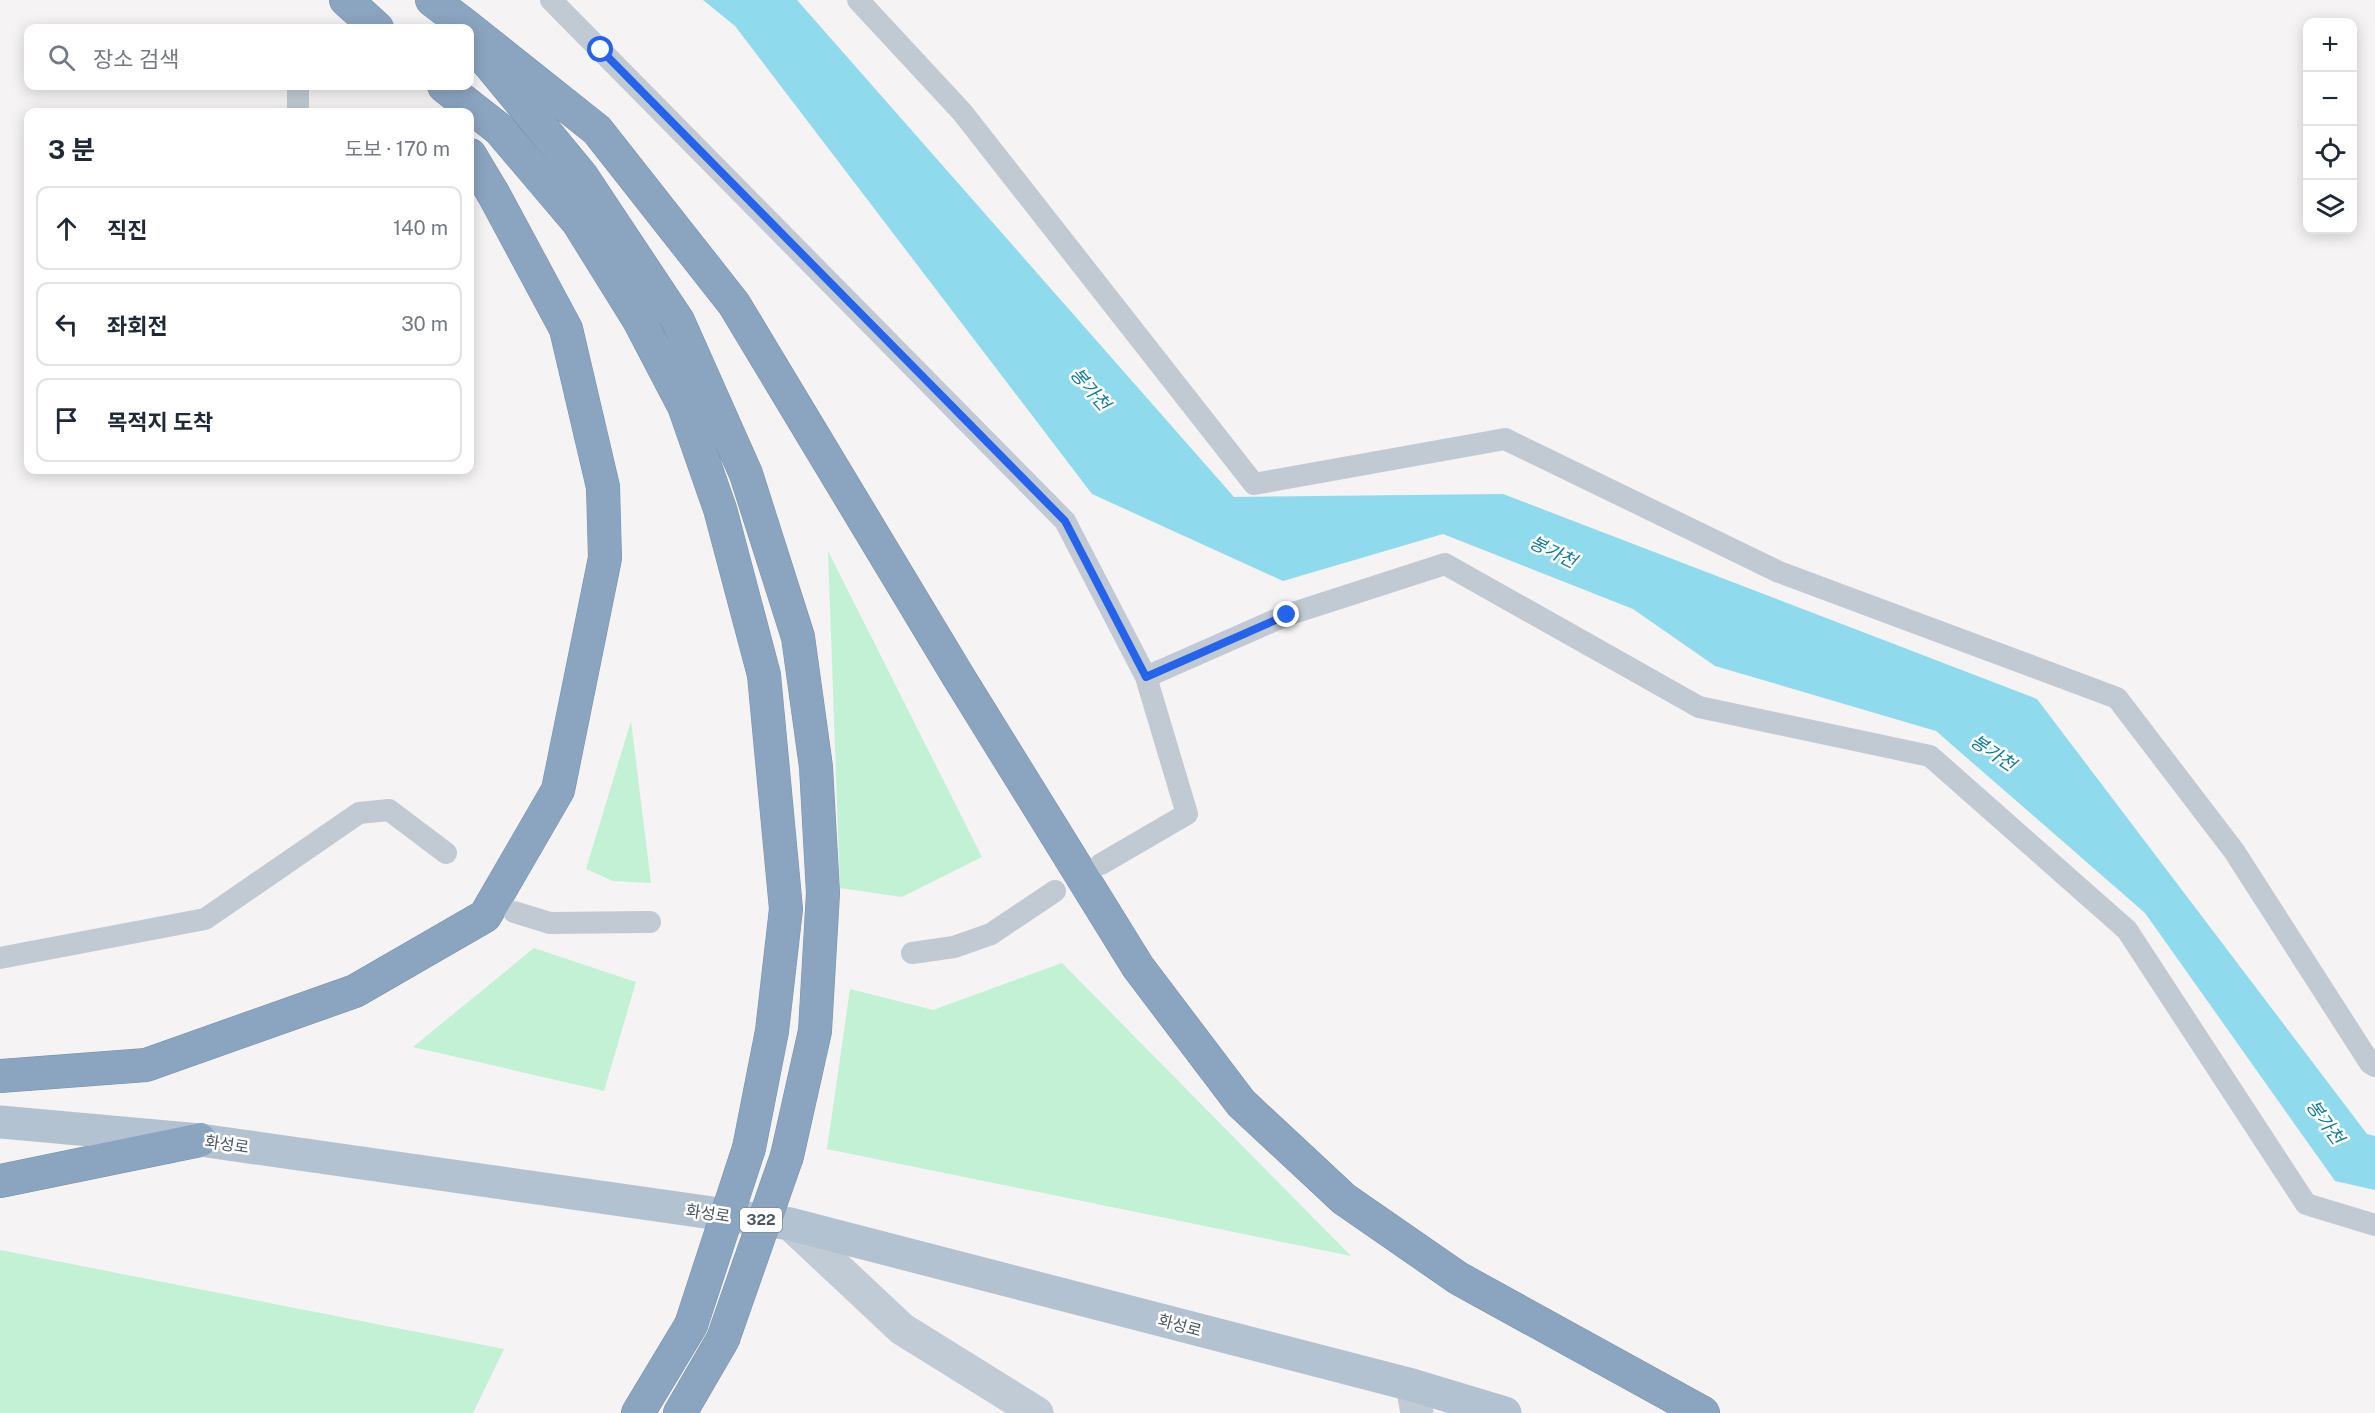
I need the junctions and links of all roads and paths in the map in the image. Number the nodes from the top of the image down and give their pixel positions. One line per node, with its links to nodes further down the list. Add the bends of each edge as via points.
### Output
1 (346, 0): 5 (highway)
2 (551, 0): 17 (lane, via 1065,521)
3 (858, 0): 25 (lane, via 962,112 1254,484 1505,439 1779,572 2117,698 2234,851)
4 (445, 12): 6 (highway)
5 (372, 24)
6 (462, 24)
7 (474, 33): 37 (highway, via 597,130 734,304 1138,967 1242,1103 1344,1199 1458,1278)
8 (474, 45): 34 (highway, bridge, via 581,175 678,321 746,474 798,637 816,767 823,893 815,1031 787,1156 723,1339)
9 (298, 90): 12 (lane)
10 (429, 90): 13 (highway)
11 (449, 90): 14 (highway, bridge)
12 (298, 108)
13 (441, 108)
14 (473, 108)
15 (474, 109): 33 (highway, bridge, via 500,129 578,222 639,320 684,406 720,509 764,675 786,909 772,1031 749,1148 691,1325)
16 (474, 162): 26 (highway, via 566,329 603,487 605,558 558,790 485,916 355,991 146,1065)
17 (1146, 677): 19 (lane, via 1187,814); 31 (lane, via 1287,615 1445,564 1700,707 1930,756 2127,930 2306,1204)
18 (446, 853): 24 (lane, via 389,810 359,813 205,919)
19 (1101, 864)
20 (1055, 891): 23 (lane, via 991,934 954,946)
21 (514, 912): 22 (lane, via 550,922)
22 (650, 922)
23 (912, 953)
24 (0, 958)
25 (2375, 1066)
26 (0, 1076)
27 (0, 1122): 28 (main road, 화성로 / 322)
28 (200, 1140): 29 (highway); 30 (main road, 화성로 / 322)
29 (0, 1181)
30 (790, 1224): 32 (main road, 화성로 / 322); 35 (street, via 902,1329)
31 (2375, 1225)
32 (1415, 1399): 36 (main road, 화성로 / 322)
33 (638, 1413)
34 (680, 1413)
35 (1037, 1413)
36 (1504, 1413)
37 (1703, 1413)

